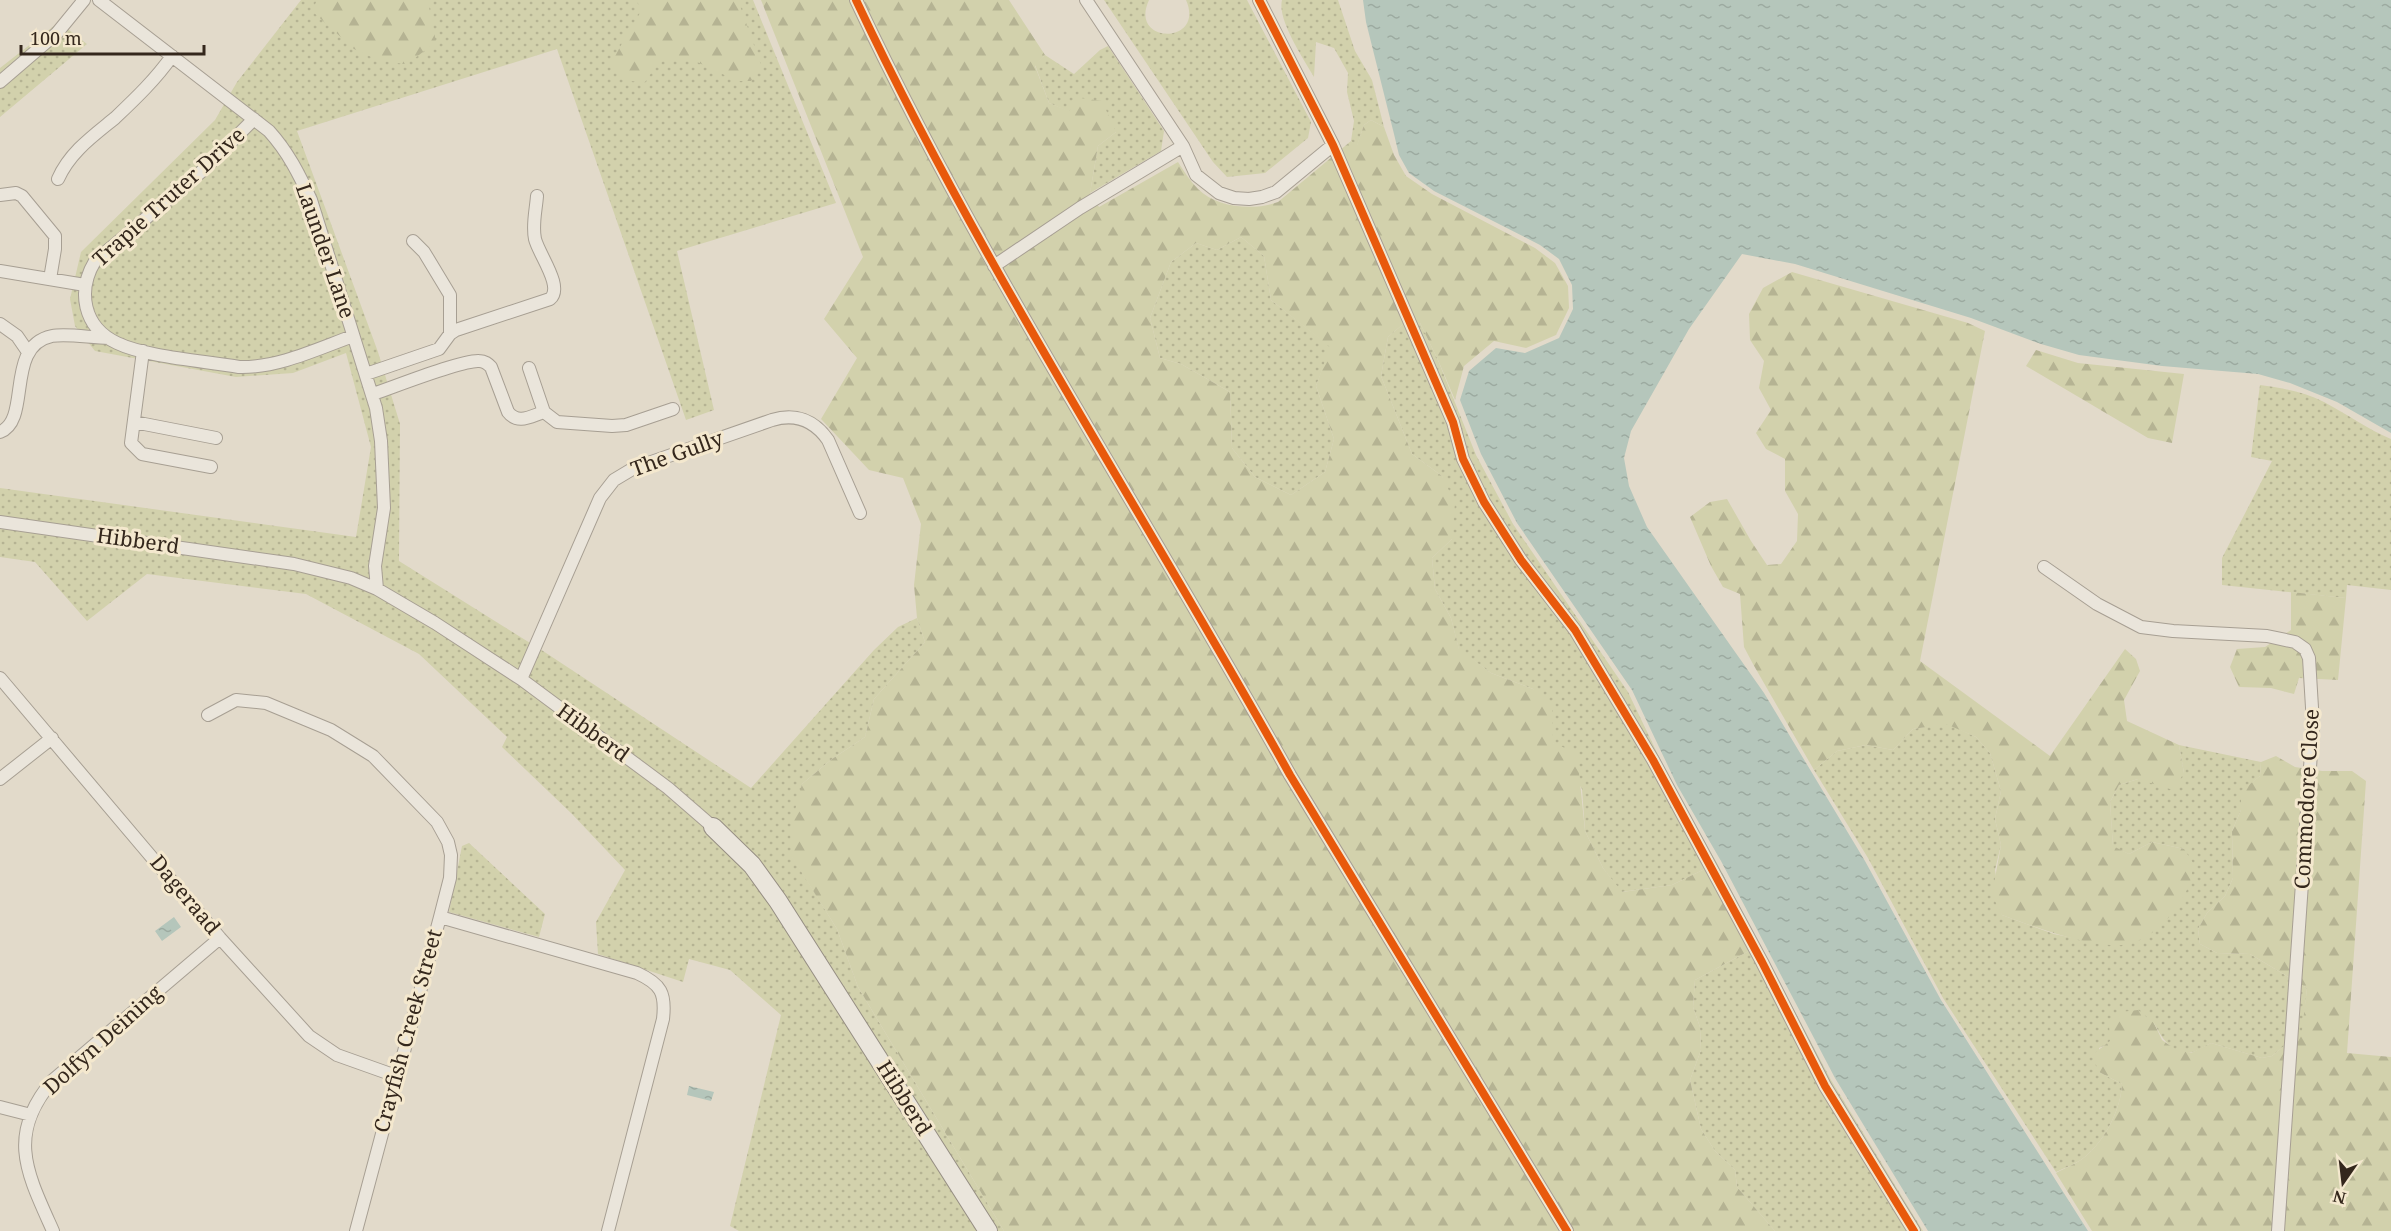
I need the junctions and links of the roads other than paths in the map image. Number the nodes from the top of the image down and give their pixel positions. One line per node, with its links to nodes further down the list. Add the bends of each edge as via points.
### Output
1 (84, 0): 7 (street, via 57,33)
2 (99, 0): 6 (street, Launder Lane)
3 (856, 0): 15 (street)
4 (1086, 0): 10 (street)
5 (1259, 0): 9 (street)
6 (172, 56): 8 (street, Launder Lane); 11 (street, via 116,117 86,141)
7 (0, 82)
8 (254, 119): 18 (street, Trapie Truter Drive, via 201,172 104,251 88,272); 21 (street, Launder Lane, via 284,148 311,200)
9 (1333, 145): 10 (street, via 1276,192 1249,199 1226,195 1207,185 1196,175); 54 (street, via 1484,502 1521,560 1575,630 1653,760 1825,1086)
10 (1183, 146): 15 (street)
11 (58, 178)
12 (0, 195): 17 (street, via 22,196 55,236)
13 (537, 196): 20 (street, via 534,231 556,287 554,296)
14 (413, 241): 20 (street, via 450,295)
15 (994, 266): 53 (street, via 1290,775)
16 (0, 271): 17 (street)
17 (50, 279): 18 (street)
18 (85, 285): 22 (street, Trapie Truter Drive, via 84,298 91,321)
19 (0, 324): 23 (street, via 17,336)
20 (450, 334): 26 (street, via 439,349)
21 (353, 336): 24 (street, via 279,362 251,367); 26 (street, Launder Lane)
22 (108, 338): 23 (street, via 52,336); 24 (street)
23 (28, 351): 31 (street, via 14,415)
24 (143, 351): 30 (street)
25 (529, 368): 29 (street)
26 (366, 374): 27 (street, Launder Lane)
27 (373, 394): 29 (street, via 478,361 492,368 512,417 519,420); 37 (street, Launder Lane, via 381,441 384,508 375,566)
28 (674, 409): 29 (street, via 612,426 558,422)
29 (544, 412)
30 (134, 422): 32 (street); 33 (street, via 131,443 142,454)
31 (0, 432)
32 (216, 438)
33 (211, 466)
34 (860, 513): 39 (street, The Gully, via 828,440 804,419 782,417 634,468 614,480 600,498)
35 (0, 522): 37 (street, Hibberd, via 294,564 327,571)
36 (2044, 567): 55 (street, Commodore Close, via 2097,604 2141,627 2267,636 2295,642 2305,649 2313,724)
37 (377, 590): 39 (street, Hibberd)
38 (0, 678): 41 (street, Dageraad)
39 (520, 680): 43 (street, Hibberd, via 668,788)
40 (208, 715): 44 (street, via 236,700 266,703 331,730 373,756 437,822 448,842 450,879)
41 (52, 738): 42 (street); 45 (street, Dageraad)
42 (0, 779)
43 (713, 827): 52 (street, Hibberd, via 752,866 778,901)
44 (440, 917): 46 (street, Crayfish Creek Street); 51 (street, Crayfish Creek Street, via 638,973 661,990 663,1019)
45 (220, 938): 46 (street, Dageraad, via 309,1036 337,1054); 48 (street, Dolfyn Deining, via 53,1080)
46 (396, 1076): 50 (street, Crayfish Creek Street)
47 (0, 1107): 48 (street)
48 (31, 1115): 49 (street, Dolfyn Deining, via 25,1136 28,1168)
49 (53, 1231)
50 (356, 1231)
51 (608, 1231)
52 (988, 1231)
53 (1567, 1231)
54 (1914, 1231)
55 (2278, 1231)

